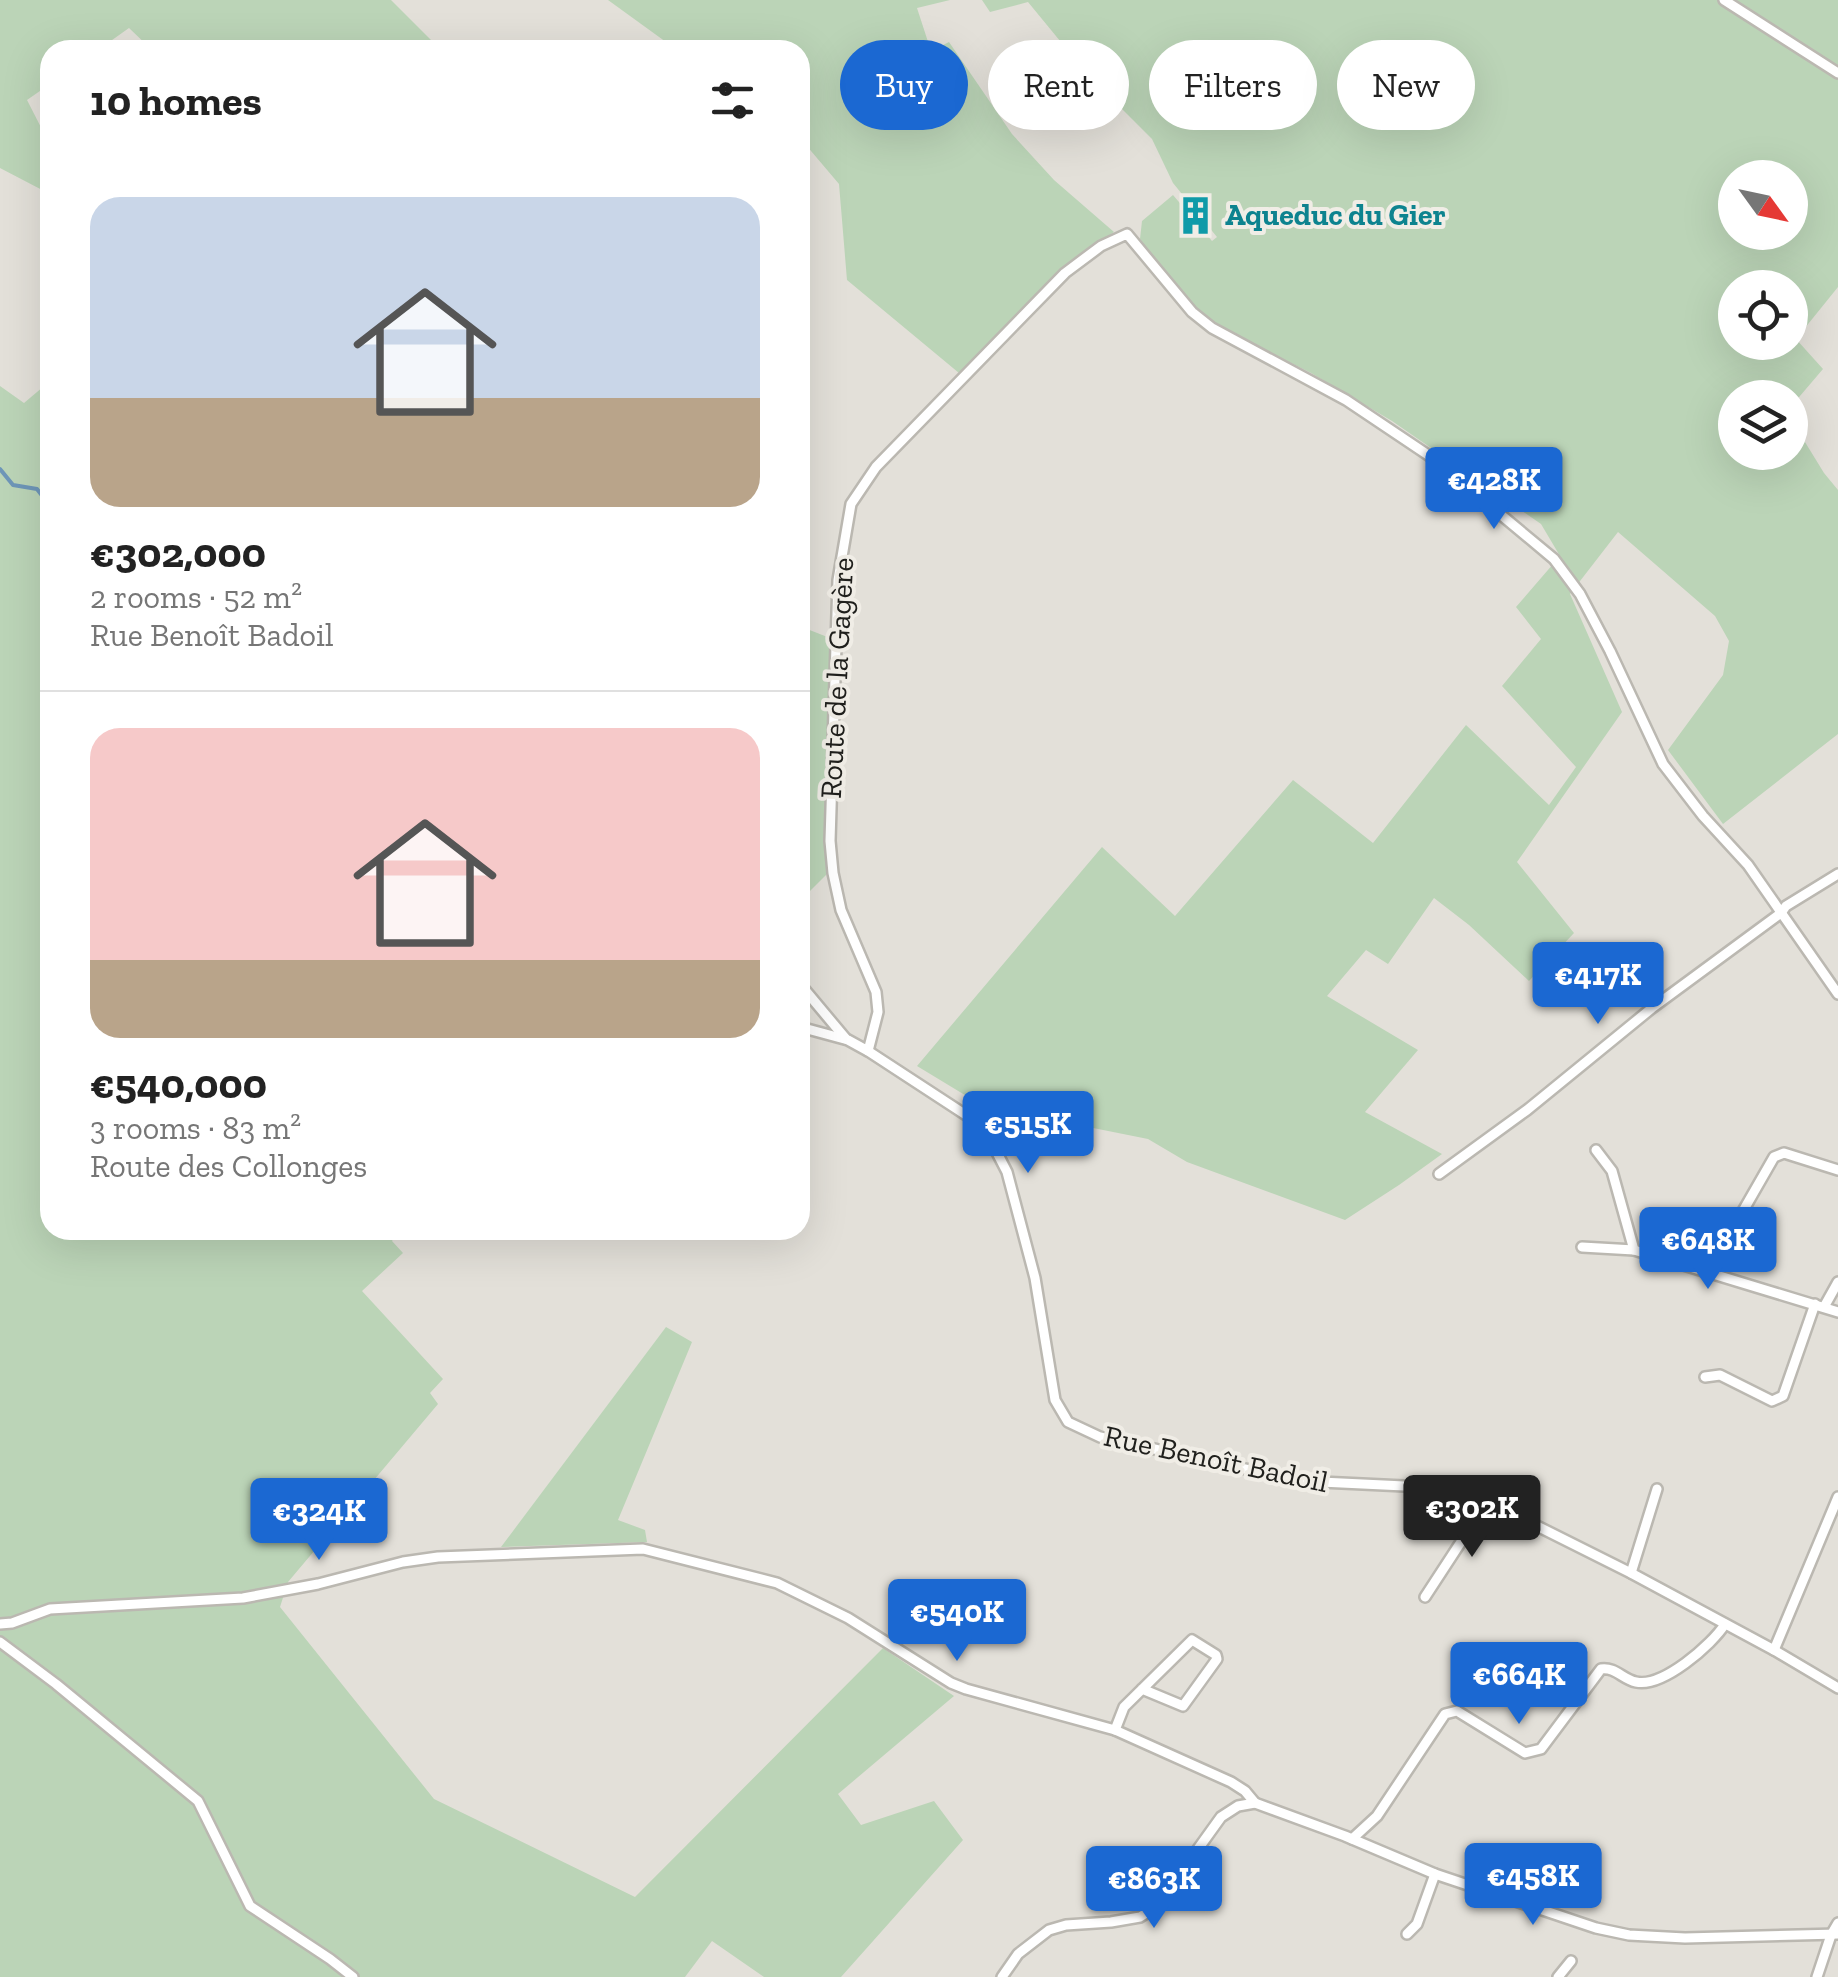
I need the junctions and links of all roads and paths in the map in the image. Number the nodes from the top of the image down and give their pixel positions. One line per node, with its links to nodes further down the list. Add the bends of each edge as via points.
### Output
1 (1724, 0): 2 (street)
2 (1838, 73)
3 (1838, 874): 4 (street)
4 (1782, 913): 5 (street); 9 (street, Route de la Gagère, via 1663,764 1588,608 1554,559 1434,460 1346,400 1212,328 1179,300 1127,234 1066,274 876,466 851,504 838,580 830,841 841,910 876,992); 12 (street)
5 (1838, 994)
6 (810, 996): 8 (street)
7 (810, 1030): 8 (street)
8 (848, 1040): 9 (street)
9 (868, 1052): 22 (street, Rue Benoît Badoil, via 969,1117 991,1141 1007,1172 1035,1278 1055,1400 1068,1422 1100,1438 1300,1481 1446,1488)
10 (1596, 1150): 14 (street, via 1612,1171)
11 (1838, 1170): 15 (street, via 1784,1153 1774,1157)
12 (1439, 1174)
13 (1582, 1247): 14 (street)
14 (1634, 1250): 15 (street)
15 (1708, 1272): 17 (street)
16 (1838, 1282): 17 (street)
17 (1819, 1305): 18 (street); 19 (street, via 1783,1396 1772,1401 1720,1376)
18 (1838, 1312)
19 (1705, 1378)
20 (1658, 1489): 23 (street)
21 (1838, 1497): 28 (street)
22 (1487, 1502): 23 (street, Rue Benoît Badoil); 24 (street)
23 (1631, 1573): 26 (street, Rue Benoît Badoil)
24 (1426, 1597)
25 (0, 1624): 31 (street, via 50,1609 243,1598 438,1557 643,1549 777,1583 966,1689)
26 (1726, 1624): 28 (street, Rue Benoît Badoil); 33 (street, via 1689,1662 1648,1683 1600,1669 1541,1749 1525,1754 1457,1712 1444,1714 1377,1816)
27 (0, 1642): 39 (street, via 198,1801 250,1906)
28 (1774, 1650): 30 (street, Rue Benoît Badoil)
29 (1142, 1688): 29 (street, via 1192,1640 1216,1655 1183,1706); 31 (street, via 1124,1706)
30 (1838, 1688)
31 (1115, 1730): 32 (street, via 1231,1782)
32 (1255, 1803): 33 (street); 40 (street, via 1221,1816 1158,1906 1140,1917 1049,1930)
33 (1352, 1838): 34 (street)
34 (1436, 1874): 36 (street); 37 (street, via 1629,1935)
35 (1838, 1924): 37 (street)
36 (1407, 1934)
37 (1834, 1935): 42 (street)
38 (1571, 1961): 41 (street)
39 (352, 1977)
40 (1002, 1977)
41 (1558, 1977)
42 (1818, 1977)

